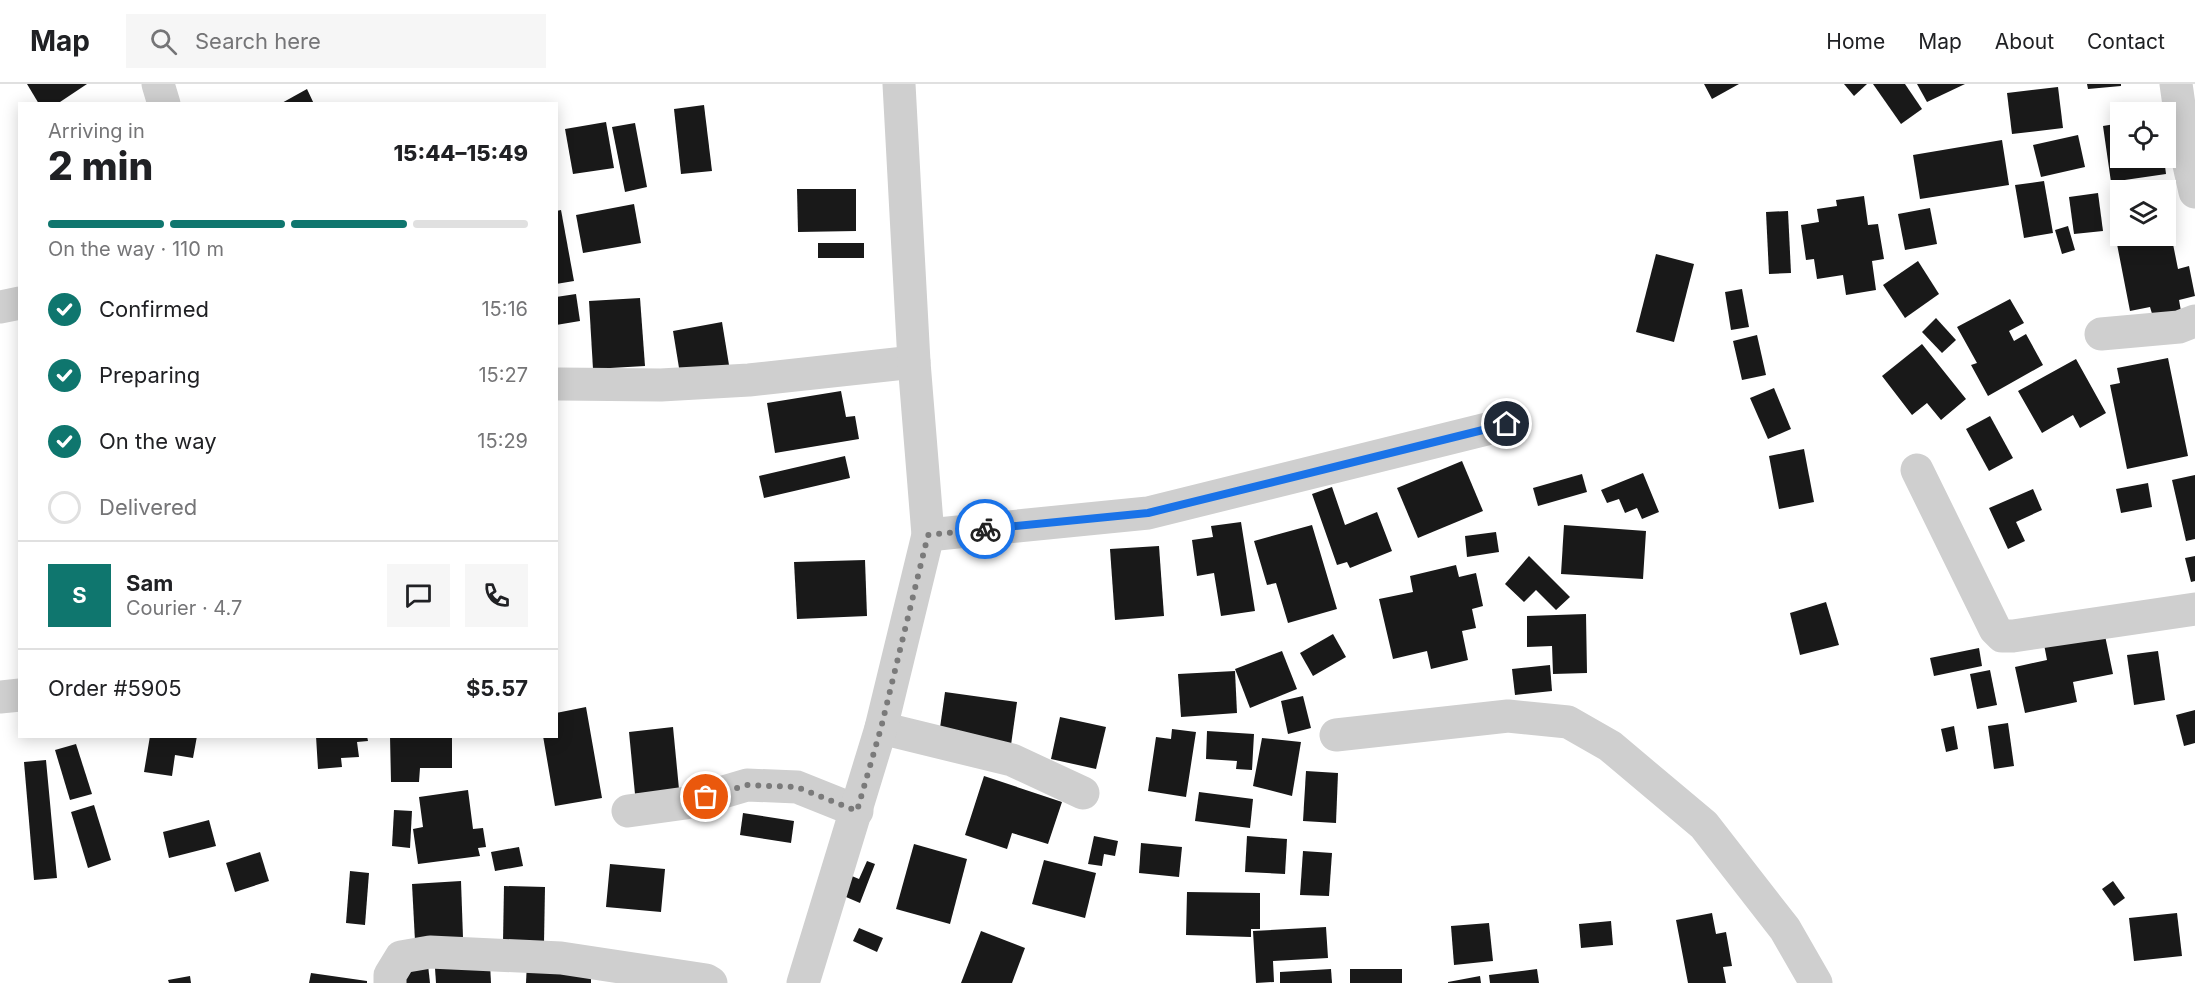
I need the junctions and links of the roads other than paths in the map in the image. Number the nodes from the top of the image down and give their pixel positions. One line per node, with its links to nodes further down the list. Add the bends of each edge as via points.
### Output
1 (158, 84): 4 (street)
2 (899, 84): 10 (street)
3 (2176, 84): 5 (street)
4 (163, 102)
5 (2195, 192)
6 (18, 304): 7 (street)
7 (0, 308)
8 (2195, 321): 9 (street, via 2179,327)
9 (2101, 334)
10 (914, 362): 11 (street, via 749,380 661,385); 14 (street)
11 (559, 384)
12 (1507, 424): 14 (street, via 1148,513)
13 (1917, 470): 15 (street, via 1995,629 2002,636)
14 (928, 535): 18 (street)
15 (2195, 609)
16 (18, 695): 17 (street)
17 (0, 697)
18 (881, 728): 20 (street, via 1012,760); 22 (street)
19 (1336, 735): 26 (street, via 1509,716 1568,722 1610,746 1704,825 1785,929)
20 (1083, 794)
21 (628, 811): 22 (street, via 686,803 747,785 797,787)
22 (857, 811): 25 (street)
23 (390, 983): 24 (street, via 390,975 401,957 430,952 561,958)
24 (711, 983)
25 (804, 983)
26 (1816, 983)

